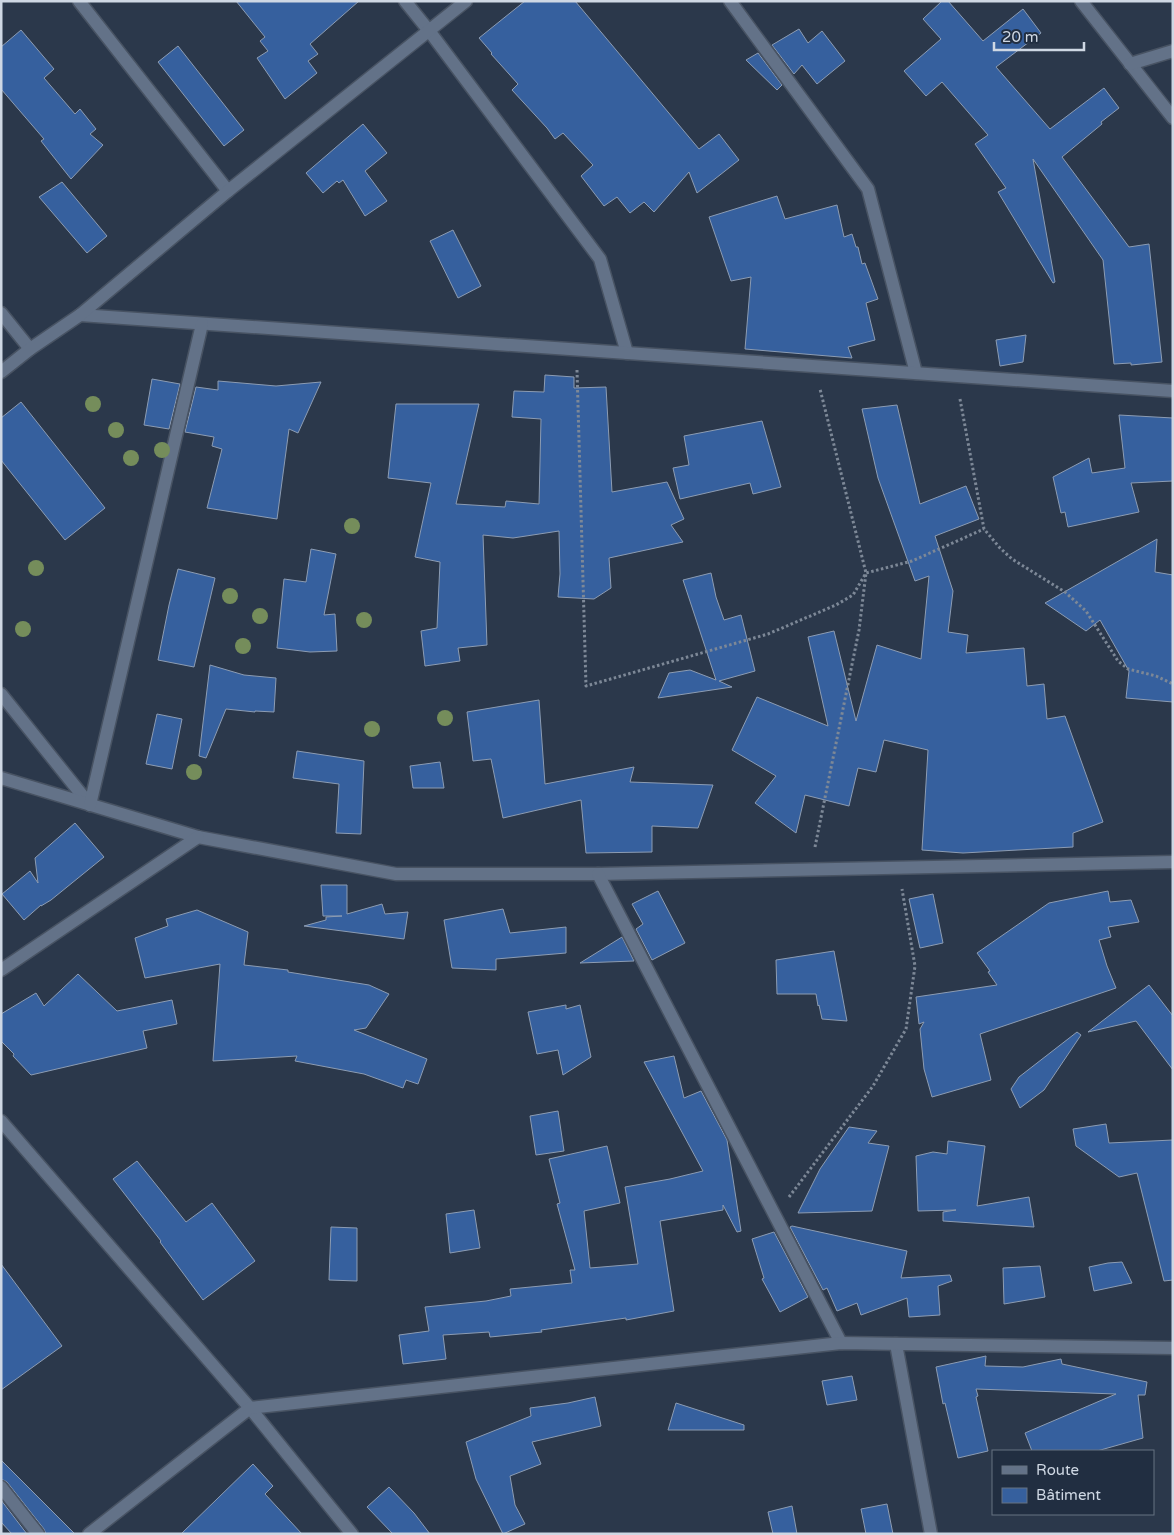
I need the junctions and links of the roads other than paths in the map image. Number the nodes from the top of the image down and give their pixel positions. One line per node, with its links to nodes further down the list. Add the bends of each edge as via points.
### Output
1 (80, 1): 10 (street)
2 (405, 1): 6 (street)
3 (466, 1): 6 (street)
4 (730, 1): 17 (street, via 868,189)
5 (1080, 1): 8 (street)
6 (430, 32): 10 (street); 15 (street, via 600,258)
7 (1173, 51): 8 (street)
8 (1130, 64): 9 (street)
9 (1173, 118)
10 (228, 192): 12 (street)
11 (1, 312): 14 (street)
12 (80, 315): 13 (street); 14 (street)
13 (202, 324): 15 (street); 21 (street)
14 (30, 349): 16 (street)
15 (627, 353): 17 (street)
16 (1, 372)
17 (916, 373): 18 (street)
18 (1173, 391)
19 (1, 694): 21 (street)
20 (1, 778): 21 (street)
21 (90, 805): 22 (street)
22 (198, 837): 24 (street, via 396,874); 25 (street)
23 (1173, 862): 24 (street)
24 (598, 874): 27 (street)
25 (1, 970)
26 (1, 1121): 30 (street)
27 (841, 1343): 28 (street); 30 (street)
28 (896, 1344): 29 (street); 35 (street)
29 (1173, 1348)
30 (250, 1408): 33 (street); 34 (street)
31 (1, 1487): 32 (street)
32 (38, 1534)
33 (89, 1534)
34 (352, 1534)
35 (932, 1534)

